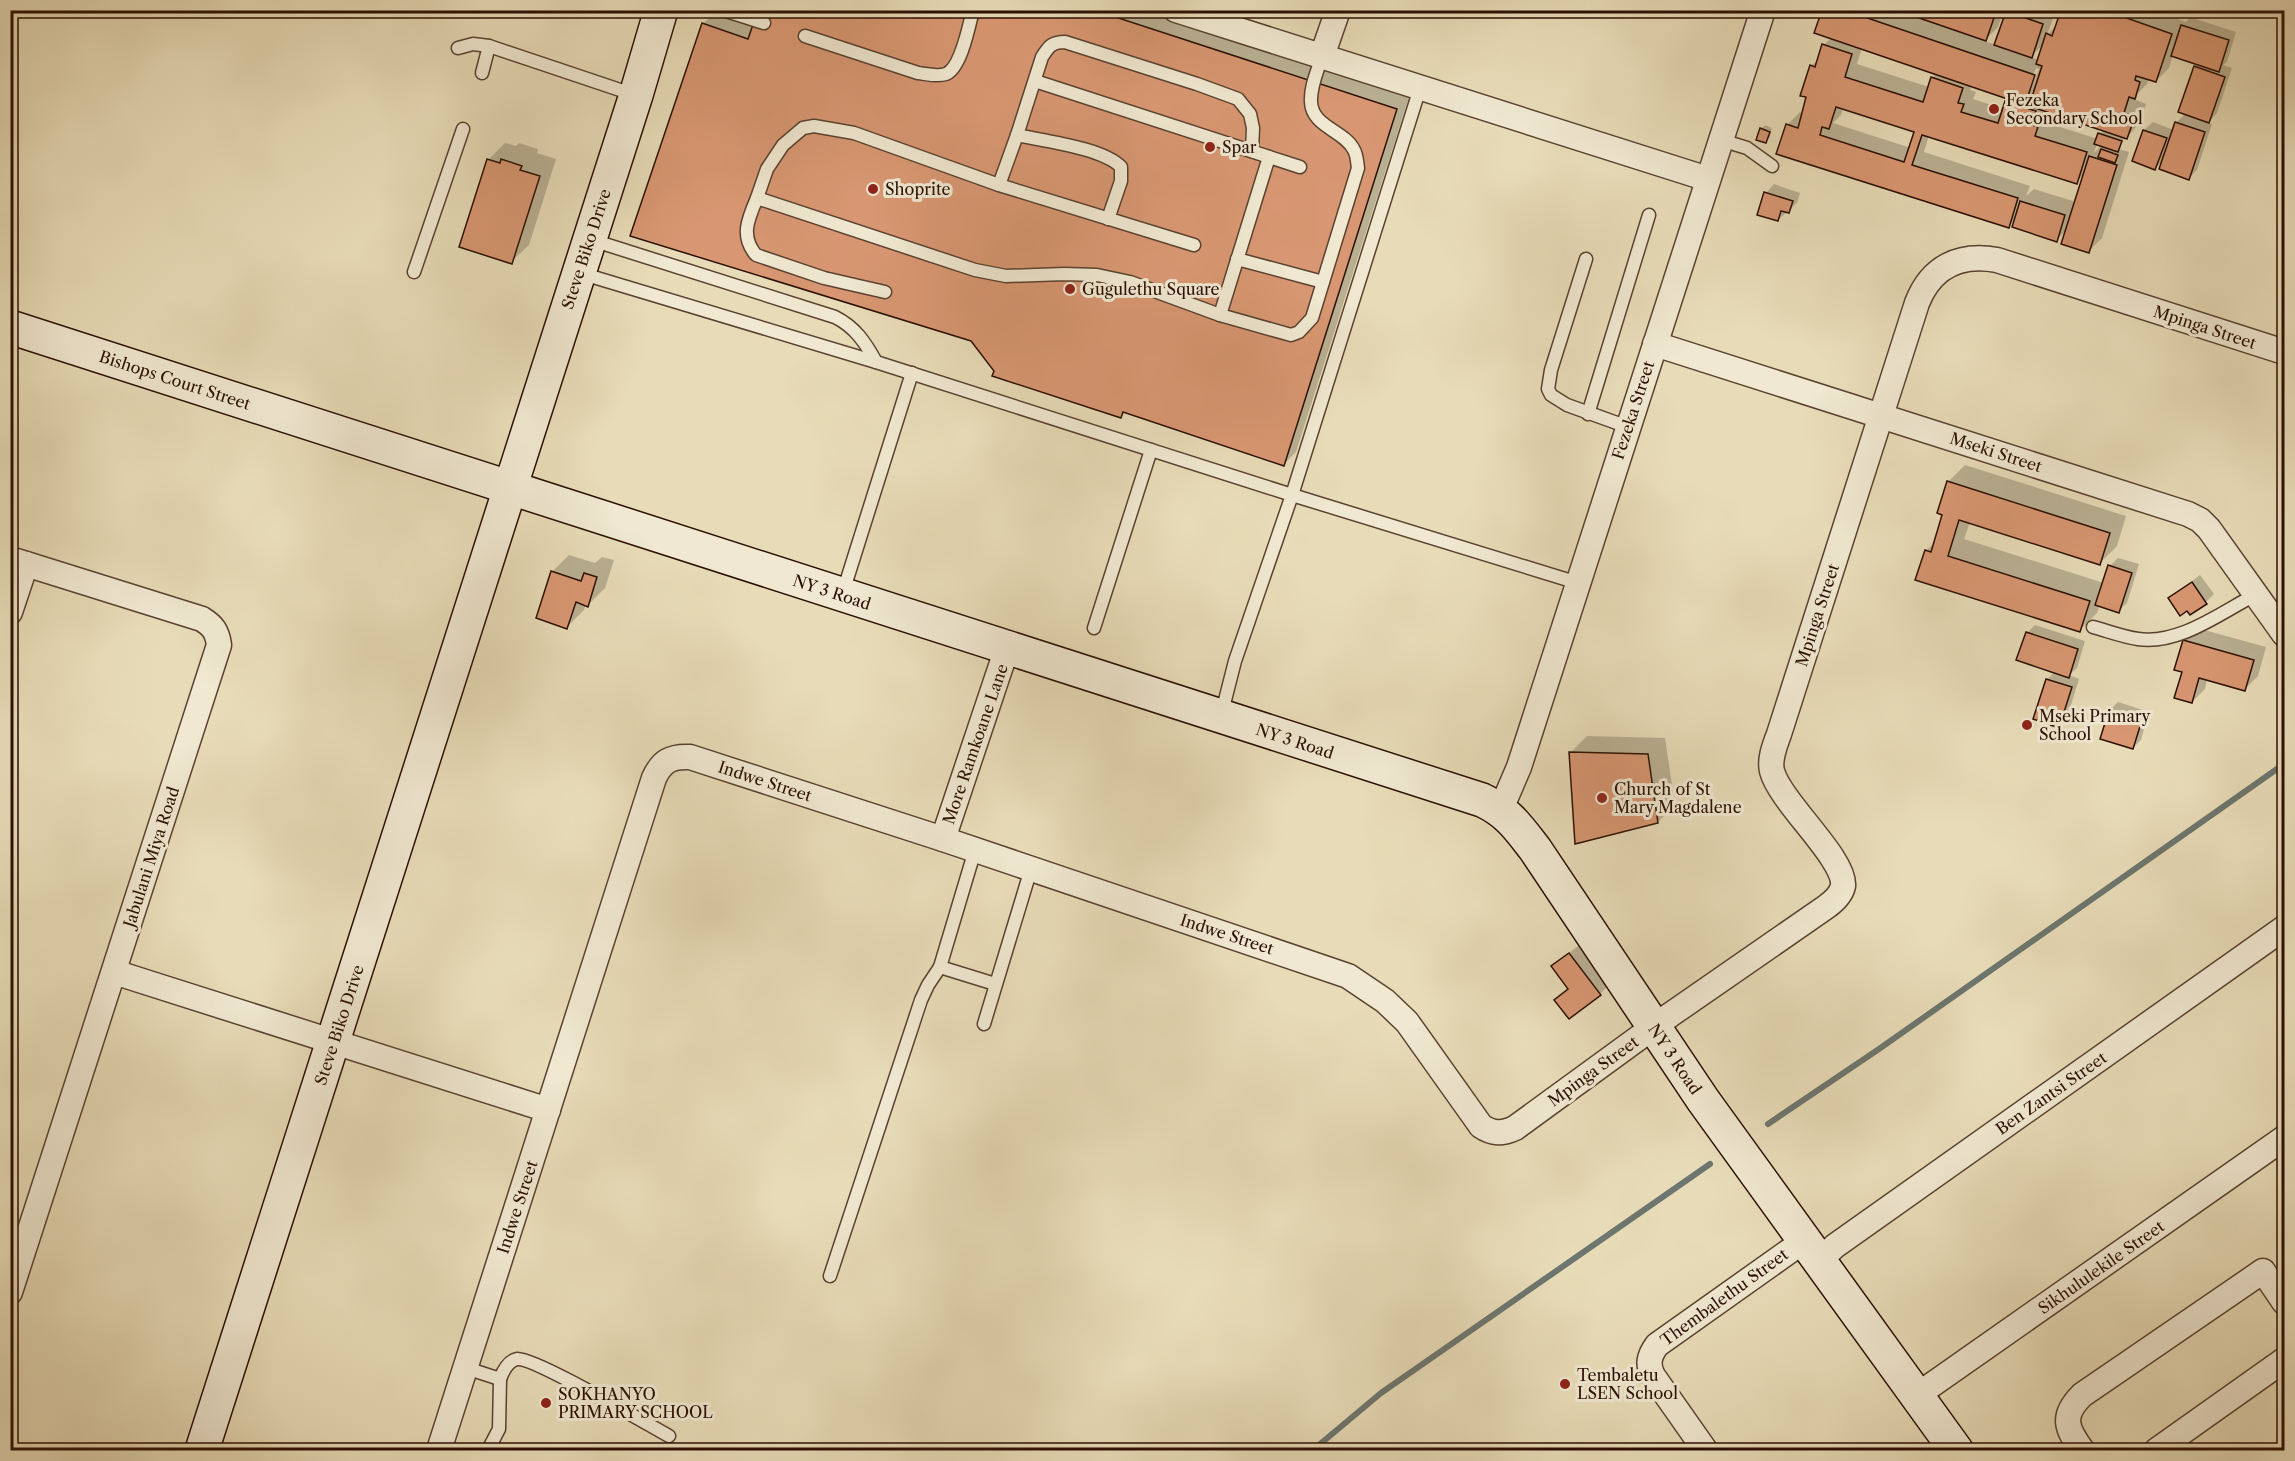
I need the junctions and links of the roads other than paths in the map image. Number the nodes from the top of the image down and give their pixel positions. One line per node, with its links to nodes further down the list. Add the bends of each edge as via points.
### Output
1 (661, 10): 15 (street, Steve Biko Drive)
2 (723, 10): 7 (lane)
3 (973, 10): 8 (lane, via 958,62 947,74 936,76)
4 (1176, 10): 11 (street)
5 (1338, 10): 11 (street)
6 (1763, 10): 18 (street, Fezeka Street)
7 (764, 23)
8 (805, 36)
9 (489, 46): 10 (lane, via 473,44); 12 (lane); 15 (lane)
10 (458, 48)
11 (1322, 56): 14 (street); 34 (lane, via 1311,105 1316,117 1353,147 1358,168)
12 (482, 73)
13 (1035, 81): 17 (lane); 19 (lane); 19 (lane, via 1042,57 1055,42 1186,80 1238,99 1250,114)
14 (1420, 88): 23 (street); 48 (lane)
15 (636, 95): 28 (street, Steve Biko Drive)
16 (463, 129): 32 (lane)
17 (1017, 135): 24 (lane); 27 (lane, via 1115,161 1121,167 1121,181)
18 (1721, 140): 21 (lane, via 1747,148); 23 (street, Fezeka Street)
19 (1252, 151): 20 (lane)
20 (1269, 157): 22 (lane); 30 (lane)
21 (1772, 166)
22 (1300, 167)
23 (1708, 179): 38 (street, Fezeka Street)
24 (999, 185): 25 (lane, via 854,133 814,126 803,128 783,146 767,169); 27 (lane)
25 (757, 198): 35 (lane, via 745,235 756,255 824,278); 36 (lane, via 975,270 1006,276 1097,275 1130,282)
26 (1649, 215): 42 (lane)
27 (1108, 219): 29 (lane)
28 (589, 239): 33 (street, Steve Biko Drive); 40 (lane, via 834,317 858,333)
29 (1194, 245)
30 (1237, 259): 34 (lane); 36 (lane)
31 (1586, 259): 42 (lane, via 1548,381 1551,395)
32 (414, 272)
33 (578, 272): 40 (lane); 47 (street, Steve Biko Drive)
34 (1323, 282): 36 (lane, via 1312,318 1291,335)
35 (885, 292)
36 (1220, 315)
37 (10, 327): 45 (street, Bishops Court Street)
38 (1655, 344): 43 (street, Mseki Street); 44 (street, Fezeka Street)
39 (2284, 352): 43 (street, Mpinga Street, via 1997,260 1963,259 1946,264 1922,292)
40 (876, 362): 41 (lane)
41 (912, 373): 46 (lane); 51 (lane)
42 (1588, 414): 44 (lane)
43 (1881, 416): 52 (street, Mseki Street, via 2188,514 2209,529); 68 (street, Mpinga Street, via 1772,762 1778,786 1837,866 1842,876 1841,892 1826,907)
44 (1628, 427): 50 (street, Fezeka Street)
45 (340, 433): 47 (street, NY 3 Road)
46 (1151, 450): 48 (lane); 55 (lane)
47 (509, 488): 51 (street, NY 3 Road); 69 (street, Steve Biko Drive)
48 (1292, 495): 50 (lane); 58 (lane, via 1234,661)
49 (18, 561): 53 (street); 65 (street, Jabulani Miya Road, via 202,619 218,634 216,656)
50 (1578, 584): 59 (street, Fezeka Street, via 1519,767)
51 (842, 595): 57 (street, NY 3 Road)
52 (2255, 595): 54 (lane, via 2166,638 2139,639); 56 (street, Mseki Street)
53 (10, 612)
54 (2093, 627)
55 (1094, 628)
56 (2284, 634)
57 (1007, 648): 58 (street, NY 3 Road); 60 (street, More Ramkoane Lane)
58 (1221, 717): 59 (street, NY 3 Road)
59 (1501, 809): 68 (street, NY 3 Road, via 1542,859)
60 (943, 839): 61 (street, Indwe Street); 70 (street, Indwe Street, via 690,757 669,759 654,778)
61 (975, 850): 62 (street, Indwe Street); 64 (lane)
62 (1031, 869): 66 (lane); 71 (street, Indwe Street, via 1348,976 1385,1001 1407,1022 1475,1120)
63 (2284, 928): 73 (street, Ben Zantsi Street, via 1835,1246)
64 (940, 967): 66 (lane); 74 (lane, via 921,1000)
65 (114, 972): 69 (street); 75 (street, Jabulani Miya Road)
66 (995, 984): 67 (lane)
67 (984, 1024)
68 (1654, 1028): 71 (street, Mpinga Street, via 1515,1128); 73 (street, NY 3 Road)
69 (333, 1043): 70 (street); 82 (street, Steve Biko Drive)
70 (548, 1110): 78 (street, Indwe Street)
71 (1493, 1132)
72 (2284, 1138): 80 (street, Sikhululekile Street)
73 (1812, 1250): 80 (street, NY 3 Road); 85 (street, Thembalethu Street, via 1657,1345 1651,1353 1653,1376)
74 (830, 1276)
75 (10, 1292)
76 (2284, 1302): 87 (street, via 2263,1271 2082,1395 2069,1412 2067,1422)
77 (2284, 1360): 88 (street)
78 (466, 1368): 79 (lane); 83 (street, Indwe Street)
79 (500, 1379): 81 (lane, via 510,1363 524,1360); 84 (lane, via 499,1429)
80 (1916, 1396): 86 (street, NY 3 Road)
81 (669, 1436)
82 (202, 1450)
83 (439, 1450)
84 (488, 1450)
85 (1704, 1450)
86 (1956, 1450)
87 (2082, 1450)
88 (2157, 1450)

